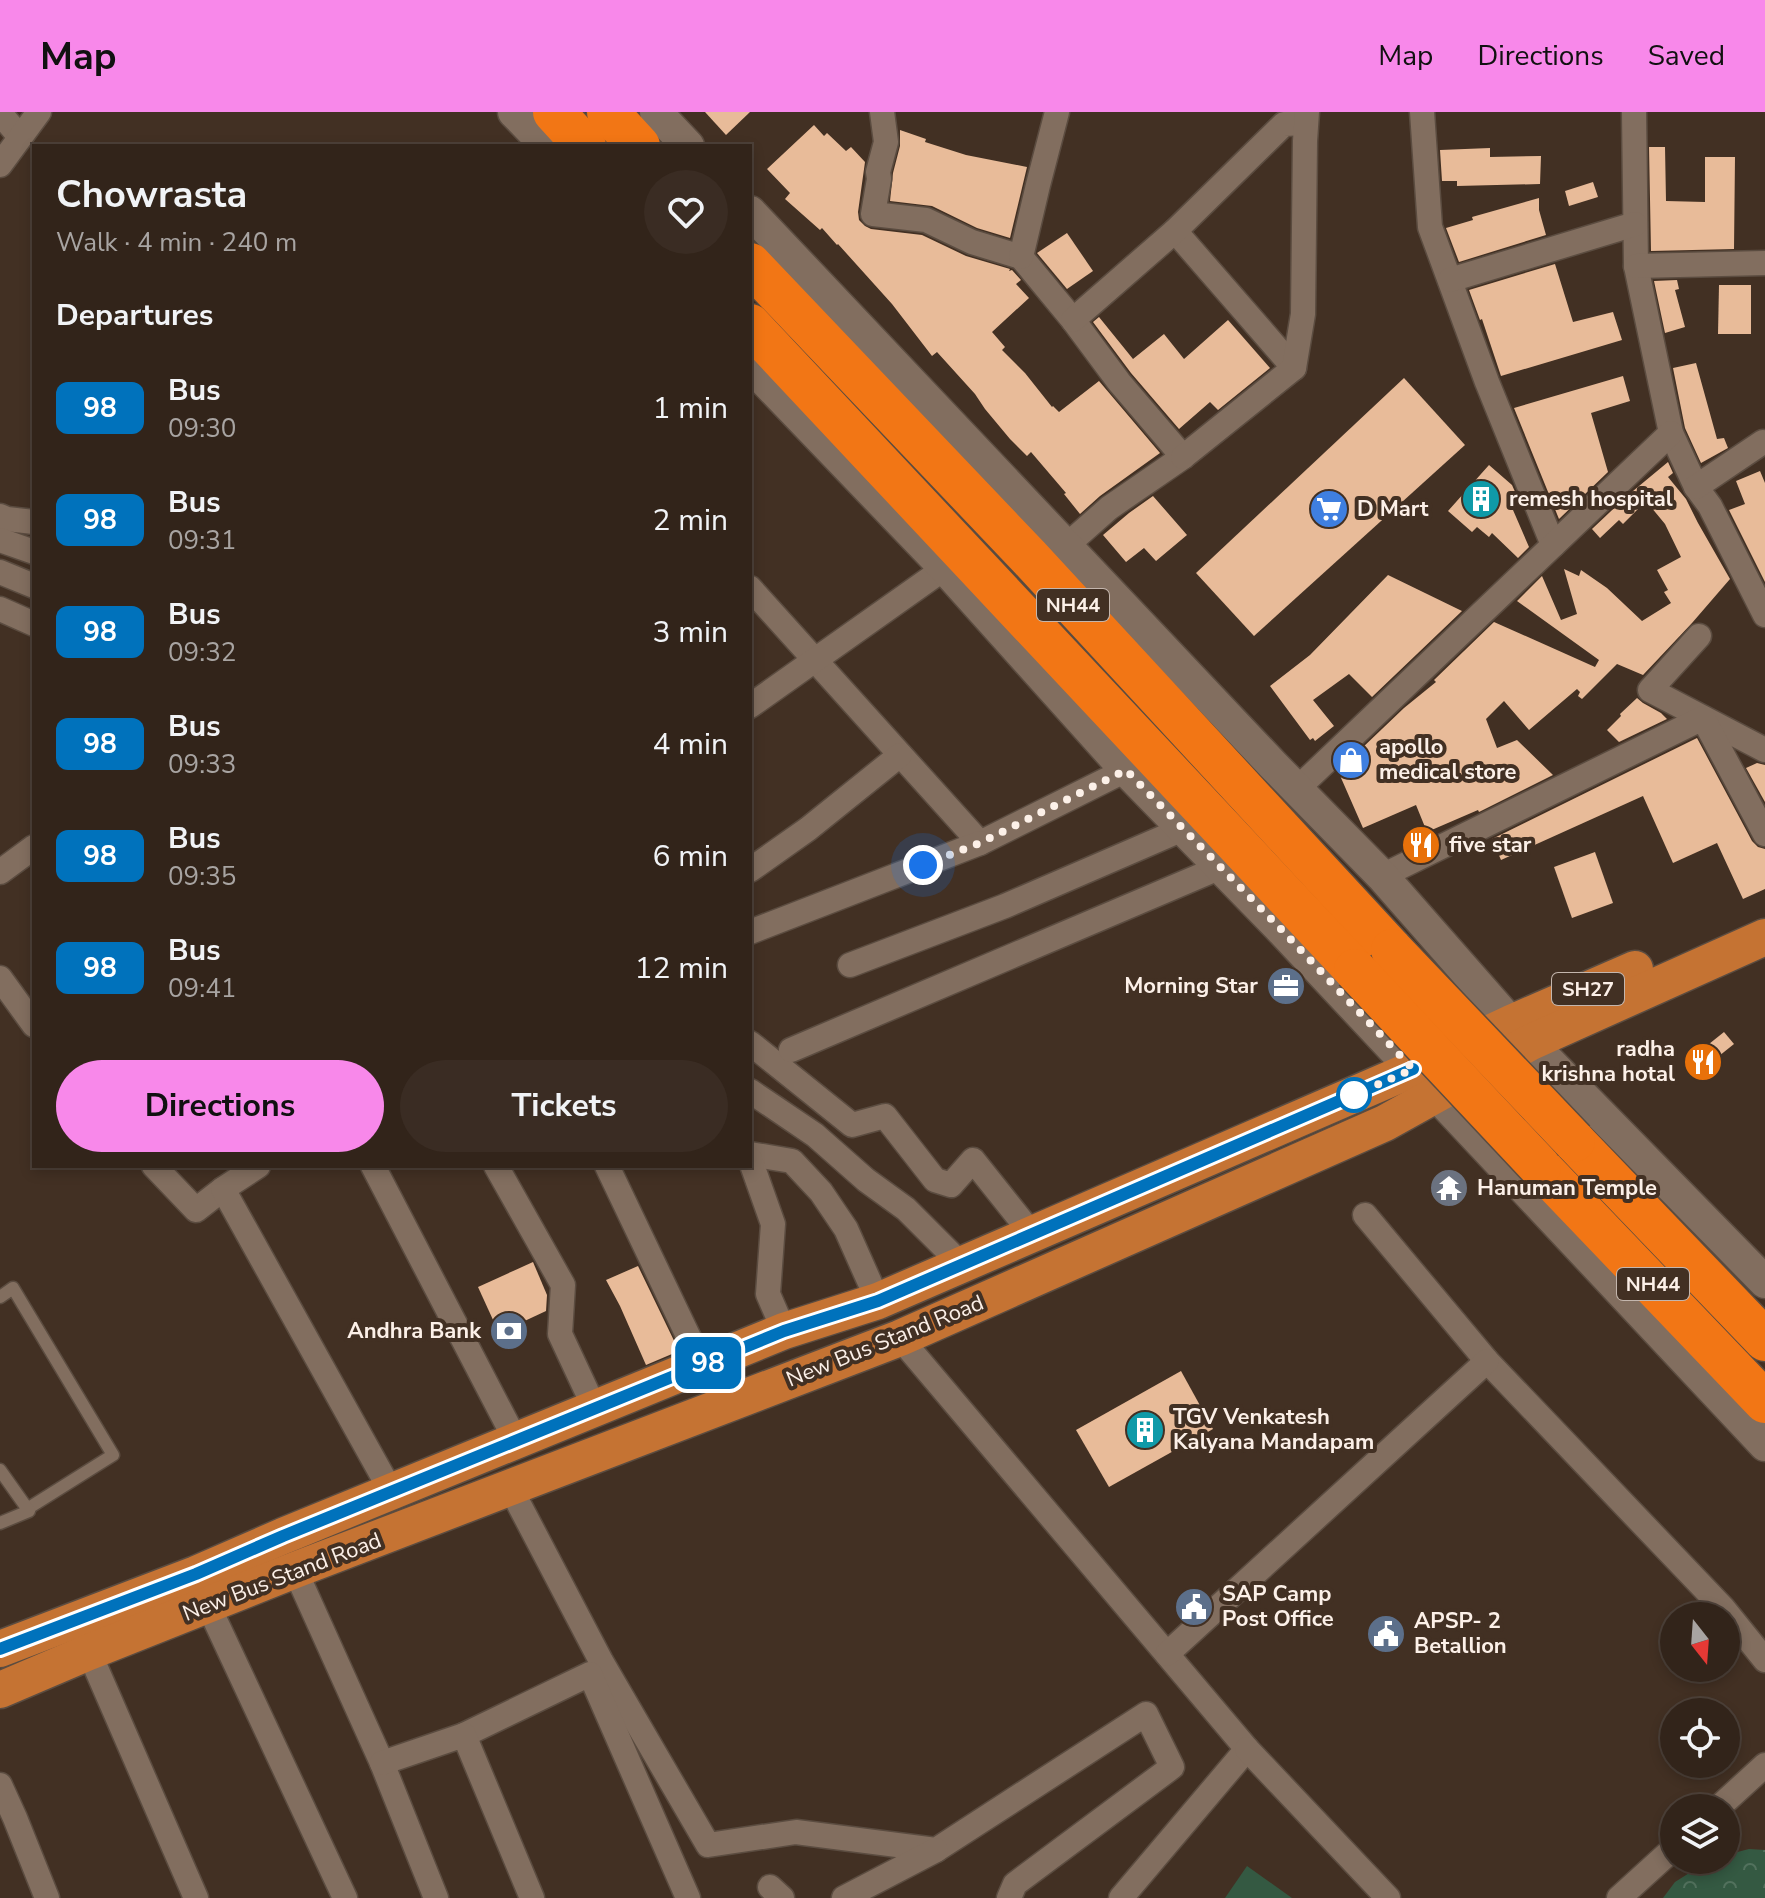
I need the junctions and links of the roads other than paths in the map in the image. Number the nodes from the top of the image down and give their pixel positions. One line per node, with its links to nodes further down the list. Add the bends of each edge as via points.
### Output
1 (39, 112): 12 (street)
2 (514, 112): 13 (street)
3 (554, 112): 14 (highway)
4 (608, 112): 15 (highway)
5 (656, 112): 16 (street)
6 (882, 112): 21 (street, via 886,142 873,214 926,220)
7 (1057, 112): 21 (street)
8 (1422, 112): 25 (street, via 1430,227)
9 (1634, 112): 19 (street)
10 (0, 113): 12 (street)
11 (1294, 123): 20 (street); 29 (street, via 1303,314)
12 (20, 137): 17 (street)
13 (545, 144)
14 (583, 144)
15 (637, 144)
16 (686, 144)
17 (0, 165)
18 (752, 214): 38 (street)
19 (1635, 224): 24 (street); 25 (street)
20 (1175, 231): 26 (street); 29 (street)
21 (1021, 257): 26 (street)
22 (1765, 263): 24 (street)
23 (752, 266): 90 (highway, NH44, bridge)
24 (1636, 266): 30 (street)
25 (1450, 280): 37 (street)
26 (1073, 320): 32 (street)
27 (752, 327): 93 (highway, NH44, bridge)
28 (752, 367): 40 (street)
29 (1294, 368): 32 (street)
30 (1671, 433): 33 (street); 37 (street)
31 (1764, 443): 33 (street)
32 (1183, 457): 38 (street, via 1109,508)
33 (1696, 487): 45 (street)
34 (0, 516): 35 (street)
35 (32, 522)
36 (0, 540): 39 (street)
37 (1553, 545): 54 (street)
38 (1066, 546): 54 (street)
39 (32, 551)
40 (945, 568): 48 (street); 53 (street)
41 (0, 572): 42 (street)
42 (32, 585)
43 (752, 590): 48 (street)
44 (0, 609): 46 (street)
45 (1765, 615)
46 (32, 623)
47 (1699, 636): 50 (street, via 1650,690)
48 (816, 659): 49 (street); 52 (street)
49 (752, 705)
50 (1703, 718): 51 (street); 56 (street); 62 (street)
51 (1765, 750)
52 (900, 755): 57 (street); 60 (street)
53 (1126, 770): 55 (street); 57 (street)
54 (1296, 790): 62 (street)
55 (1183, 829): 59 (street); 66 (street)
56 (1765, 834)
57 (980, 843): 64 (street)
58 (32, 848): 61 (street)
59 (1221, 867): 71 (street); 72 (street)
60 (752, 869)
61 (0, 872)
62 (1382, 876): 69 (street)
63 (1765, 912): 69 (main road, SH27)
64 (752, 931)
65 (1765, 937): 69 (main road, SH27)
66 (850, 965)
67 (0, 978): 68 (street)
68 (32, 1022)
69 (1521, 1032): 72 (main road, SH27); 85 (street)
70 (752, 1045): 83 (street, via 852,1125 885,1116 935,1180 951,1185 973,1160)
71 (791, 1050)
72 (1424, 1082): 83 (main road, New Bus Stand Road / SH27); 89 (main road, New Bus Stand Road / SH27, via 1385,1123); 96 (street)
73 (752, 1092): 84 (street, via 815,1135 906,1209)
74 (752, 1156): 87 (street, via 792,1161 821,1192 846,1229)
75 (752, 1162): 88 (street, via 773,1224 768,1294)
76 (156, 1168): 81 (street, via 196,1210)
77 (255, 1168): 81 (street)
78 (374, 1168): 95 (street)
79 (497, 1168): 94 (street, via 563,1285 560,1334)
80 (608, 1168): 92 (street)
81 (223, 1189): 99 (street)
82 (1365, 1215): 91 (street)
83 (1032, 1234): 84 (main road, New Bus Stand Road / SH27)
84 (962, 1265): 87 (main road, New Bus Stand Road / SH27)
85 (1765, 1282)
86 (0, 1297): 100 (lane, via 13,1288 113,1455)
87 (878, 1301): 88 (main road, New Bus Stand Road / SH27)
88 (784, 1331): 92 (main road, New Bus Stand Road / SH27)
89 (900, 1338): 98 (main road, New Bus Stand Road / SH27); 106 (street)
90 (1765, 1340)
91 (1487, 1361): 106 (street); 107 (street, via 1723,1608)
92 (702, 1365): 94 (main road, New Bus Stand Road / SH27)
93 (1765, 1402)
94 (595, 1409): 95 (main road, New Bus Stand Road / SH27)
95 (516, 1441): 99 (main road, New Bus Stand Road / SH27)
96 (1765, 1445)
97 (0, 1470): 100 (lane)
98 (511, 1489): 102 (main road, New Bus Stand Road / SH27); 116 (street, via 601,1661 708,1845 796,1832)
99 (392, 1493): 104 (main road, New Bus Stand Road / SH27, via 196,1574)
100 (27, 1509): 101 (lane)
101 (0, 1523)
102 (295, 1570): 103 (main road, New Bus Stand Road / SH27); 111 (street)
103 (208, 1605): 104 (main road, New Bus Stand Road / SH27); 120 (street)
104 (82, 1636): 105 (main road, New Bus Stand Road / SH27); 108 (main road, New Bus Stand Road / SH27); 119 (street)
105 (0, 1649)
106 (1167, 1654): 110 (street)
107 (1765, 1660)
108 (0, 1690)
109 (464, 1735): 111 (street); 122 (street); 123 (street, via 590,1674)
110 (1247, 1749): 126 (street); 127 (street)
111 (382, 1763): 121 (street)
112 (1765, 1765): 114 (street)
113 (0, 1785): 115 (street)
114 (1733, 1794)
115 (8, 1822): 118 (street)
116 (936, 1850): 124 (street); 125 (street, via 1146,1714 1172,1767 1015,1884)
117 (1660, 1861): 128 (street)
118 (47, 1898)
119 (196, 1898)
120 (345, 1898)
121 (436, 1898)
122 (532, 1898)
123 (688, 1898)
124 (844, 1898)
125 (1009, 1898)
126 (1121, 1898)
127 (1388, 1898)
128 (1619, 1898)

